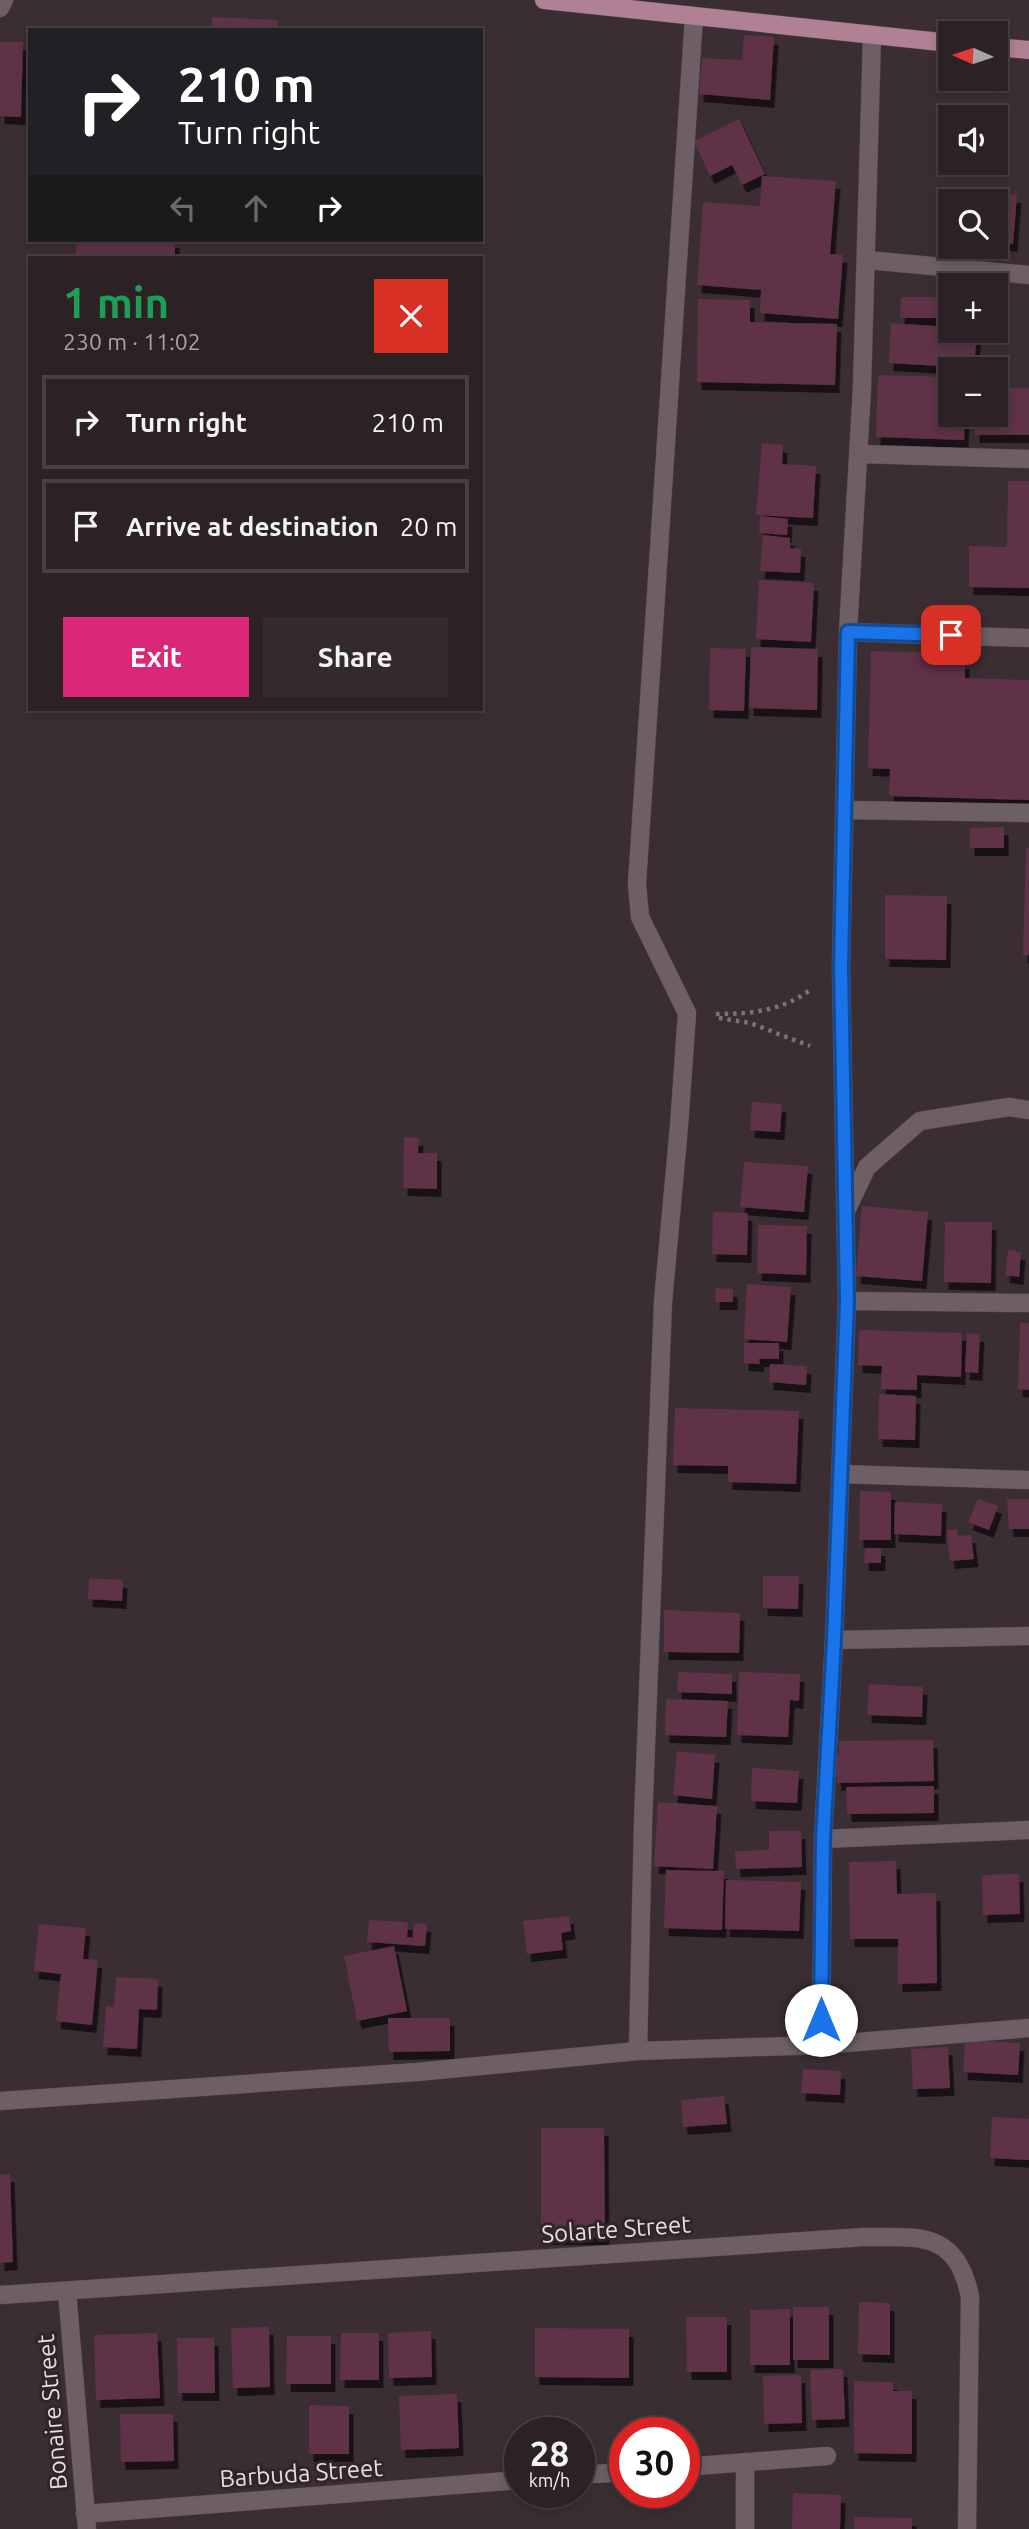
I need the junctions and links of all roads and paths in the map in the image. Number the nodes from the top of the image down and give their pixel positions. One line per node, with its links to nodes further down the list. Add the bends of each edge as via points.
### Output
1 (4, 0): 3 (street)
2 (544, 0): 4 (main road)
3 (0, 8)
4 (694, 16): 5 (main road); 18 (street, via 637,884 640,917)
5 (872, 35): 6 (main road); 9 (street)
6 (938, 42)
7 (1008, 48): 8 (main road)
8 (1029, 50)
9 (867, 260): 10 (street); 11 (street)
10 (1029, 275)
11 (860, 454): 12 (street); 13 (street)
12 (1029, 459)
13 (848, 632): 14 (street); 15 (street)
14 (1029, 638)
15 (845, 810): 16 (street); 17 (street)
16 (1029, 813)
17 (841, 967): 18 (path, via 793,1002 751,1014); 19 (street)
18 (687, 1013): 19 (path, via 750,1023 824,1052); 32 (street, via 663,1302)
19 (842, 1068): 21 (street)
20 (1029, 1110): 21 (street, via 1009,1107 920,1121 867,1167)
21 (845, 1212): 22 (street)
22 (847, 1301): 23 (street); 24 (street)
23 (1029, 1303)
24 (840, 1474): 25 (street); 27 (street)
25 (1029, 1480)
26 (1029, 1636): 27 (street)
27 (834, 1640): 29 (street)
28 (1029, 1830): 29 (street)
29 (823, 1839): 31 (street)
30 (1029, 2028): 31 (street)
31 (821, 2045): 32 (street)
32 (638, 2051): 33 (street, via 417,2072)
33 (0, 2101)
34 (67, 2291): 35 (street, Solarte Street); 40 (street, Bonaire Street); 42 (street, Solarte Street, via 864,2237 934,2242 953,2254 965,2273 970,2297)
35 (0, 2295)
36 (827, 2456): 37 (street)
37 (745, 2462): 38 (street); 41 (street)
38 (700, 2466)
39 (504, 2482): 40 (street, Barbuda Street)
40 (86, 2522)
41 (746, 2529)
42 (967, 2529)

